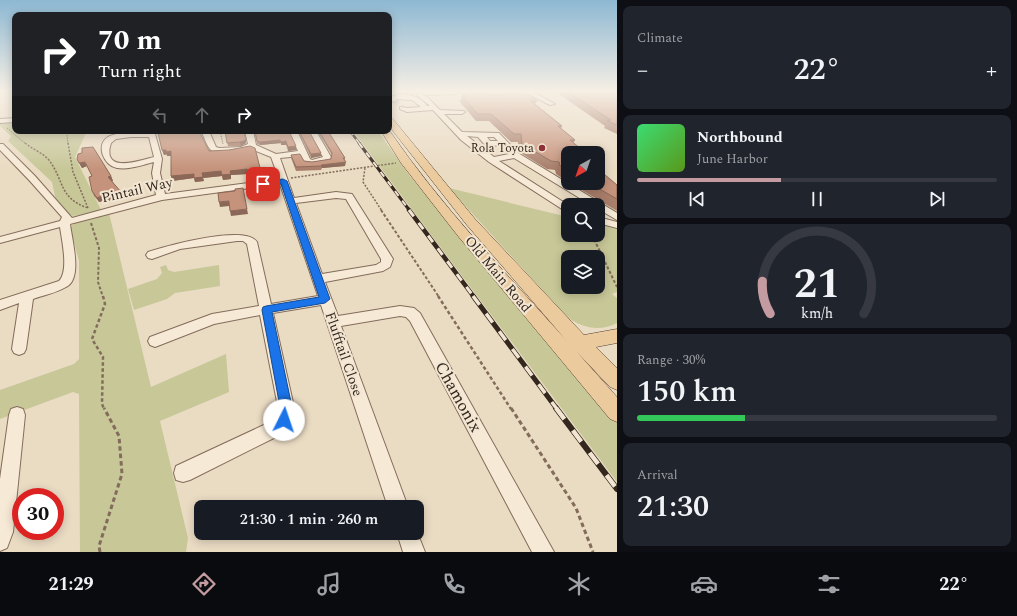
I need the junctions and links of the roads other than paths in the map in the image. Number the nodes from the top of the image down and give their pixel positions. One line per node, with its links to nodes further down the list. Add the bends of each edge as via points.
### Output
1 (444, 118): 10 (street)
2 (12, 120): 3 (street)
3 (0, 121)
4 (392, 124): 42 (main road, Old Main Road, via 479,231)
5 (206, 134): 12 (street, via 213,148 218,150)
6 (250, 134): 12 (street)
7 (294, 134): 13 (street)
8 (314, 134): 13 (street, via 328,158 309,162)
9 (387, 134): 43 (main road, Old Main Road, via 405,161 463,233)
10 (460, 134): 14 (street, via 480,134 490,144 506,144); 17 (street)
11 (0, 146): 29 (street, via 67,217)
12 (251, 146): 15 (street)
13 (303, 153): 15 (street)
14 (515, 155): 17 (street); 20 (street)
15 (275, 156): 19 (street, Flufftail Close)
16 (158, 159): 16 (street, via 149,134 115,137 106,145 110,161 115,166); 22 (street, via 156,175)
17 (492, 160): 26 (street)
18 (506, 163): 21 (street)
19 (283, 180): 22 (street, Pintail Way); 25 (street, Flufftail Close)
20 (555, 180): 21 (street); 24 (street)
21 (539, 183): 23 (street)
22 (160, 197): 29 (street, Pintail Way, via 90,211)
23 (563, 198)
24 (586, 198)
25 (290, 201): 34 (street, Flufftail Close); 34 (street, via 336,195 349,196 387,258 386,264 379,268)
26 (561, 204)
27 (605, 209): 28 (street)
28 (617, 217)
29 (65, 222): 32 (street, Pintail Way); 35 (street, via 70,264 68,279 57,287)
30 (605, 222): 31 (street)
31 (617, 225)
32 (0, 240)
33 (152, 255): 38 (street, via 185,245 248,238 253,245)
34 (317, 279): 36 (street, Flufftail Close)
35 (27, 296): 37 (street); 44 (street)
36 (325, 299): 38 (street); 39 (street, Flufftail Close)
37 (0, 305)
38 (266, 310): 41 (street, via 212,319); 48 (street, via 286,407 284,420 272,430)
39 (333, 322): 49 (street, Flufftail Close); 53 (street, Chamonix, via 400,311 409,312 415,317)
40 (617, 336): 42 (main road)
41 (155, 341)
42 (581, 343): 43 (main road); 45 (main road, Old Main Road)
43 (560, 347): 46 (main road, Old Main Road)
44 (19, 349)
45 (617, 381)
46 (617, 412)
47 (17, 415): 51 (street)
48 (183, 473)
49 (396, 500)
50 (410, 540): 52 (street)
51 (0, 541)
52 (414, 552)
53 (543, 552)

